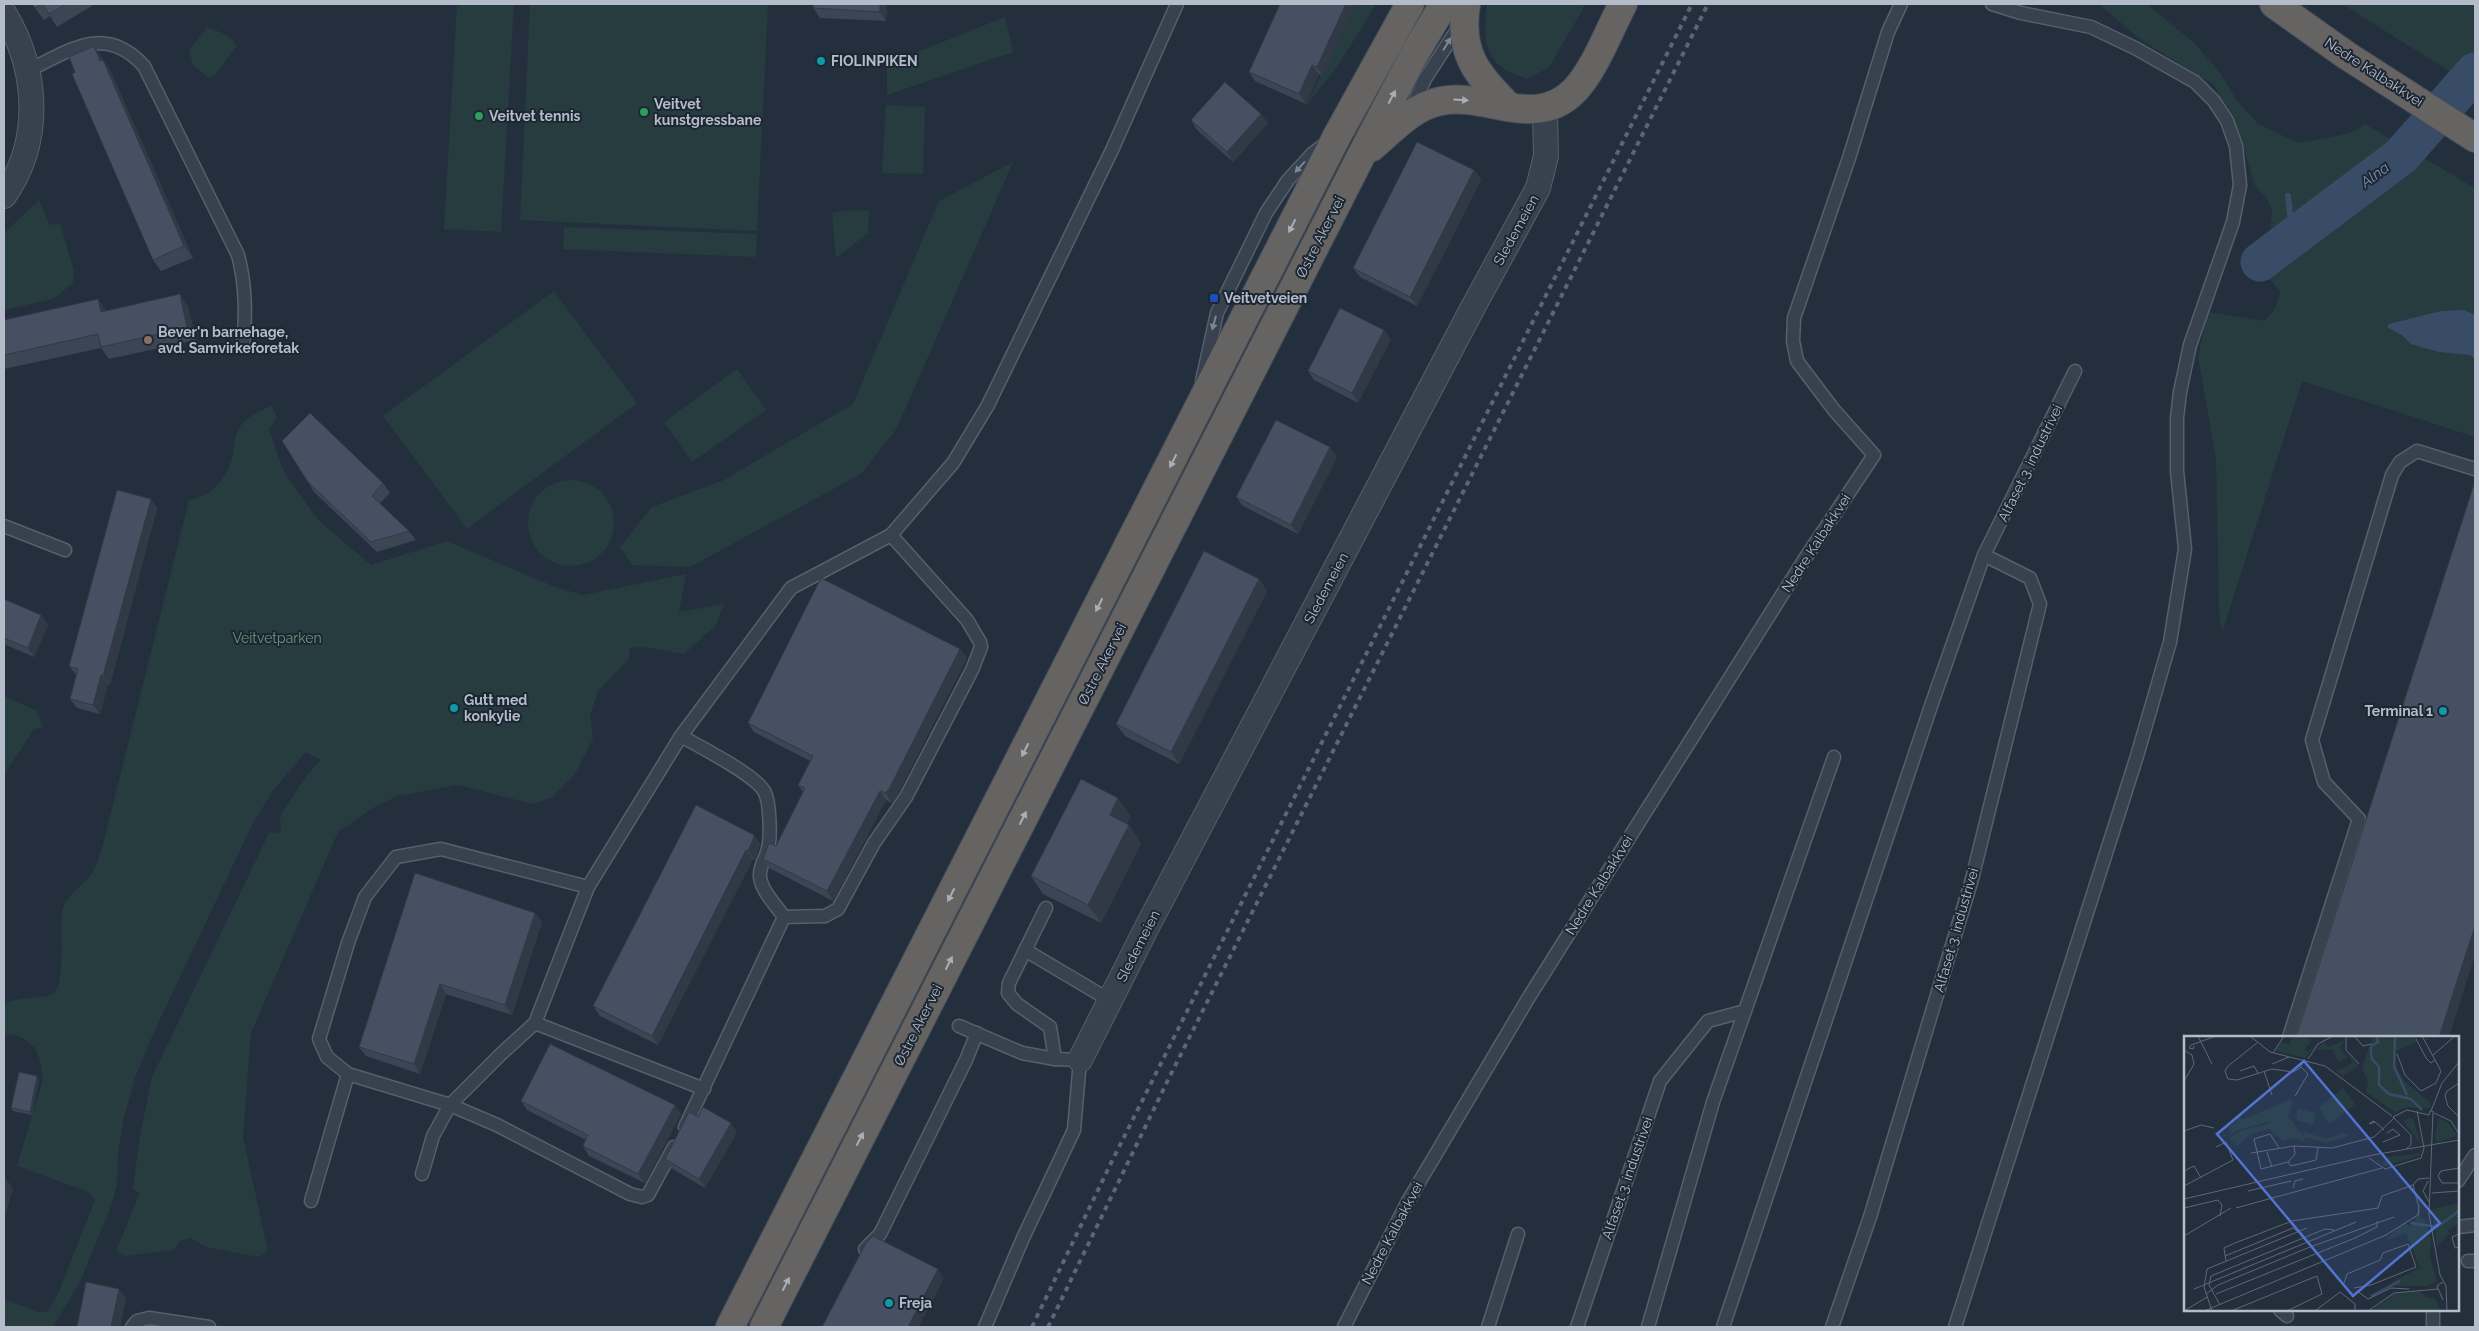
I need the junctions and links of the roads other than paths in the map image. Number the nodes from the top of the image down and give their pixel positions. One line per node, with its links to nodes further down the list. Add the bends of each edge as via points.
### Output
1 (1177, 4): 20 (lane, via 1112,150 988,404 953,463)
2 (1410, 4): 51 (highway, one-way to 51, via 1338,136)
3 (1623, 4): 11 (highway, via 1584,79 1565,99)
4 (1901, 4): 54 (lane, Nedre Kalbakkvei, via 1888,32 1850,158 1794,318 1793,341 1798,361 1834,410 1874,455 1798,568 1529,997 1408,1201)
5 (1992, 4): 60 (lane, via 2091,27 2167,64 2206,92 2222,111 2234,139 2240,186 2236,209 2190,345 2180,392 2177,472 2185,549 2170,642 2137,756)
6 (2274, 4): 13 (highway, Nedre Kalbakkvei)
7 (1458, 9): 10 (highway, via 1466,50 1477,73); 12 (lane, one-way to 7); 14 (highway, Østre Aker vei, one-way to 7, via 1415,53)
8 (4, 13): 9 (street)
9 (28, 71): 15 (street, via 32,96 29,140 20,169); 16 (lane, via 92,43 121,46 144,66 238,255 246,301)
10 (1509, 107): 11 (highway, via 1528,111); 12 (highway, one-way to 10, via 1416,110 1440,101 1458,99)
11 (1545, 109): 29 (street, Sledemeien, via 1546,156 1538,188)
12 (1407, 118): 14 (highway)
13 (2475, 138)
14 (1361, 156): 52 (highway, Østre Aker vei, one-way to 14)
15 (4, 196)
16 (243, 346)
17 (2075, 372): 22 (lane, Alfaset 3. industrivei)
18 (2475, 469): 34 (lane, via 2417,451 2400,462 2392,475 2312,740 2324,782 2359,819)
19 (4, 526): 21 (lane)
20 (891, 535): 23 (lane, via 791,588); 27 (lane, via 967,620 980,647 972,670 906,797 874,843 838,909 826,916)
21 (65, 550)
22 (1984, 555): 58 (lane, Alfaset 3. industrivei); 59 (lane, Alfaset 3. industrivei, via 2030,578 2040,604 1972,879 1870,1217)
23 (681, 736): 25 (lane); 27 (lane, via 749,777 764,791 768,809 768,848 761,863 760,878)
24 (1834, 757): 30 (lane)
25 (588, 887): 31 (lane); 37 (lane, via 441,849 396,858 365,897 323,1025 320,1040 327,1057)
26 (1046, 908): 28 (lane)
27 (784, 917): 38 (lane)
28 (1025, 950): 29 (lane); 35 (lane, via 1009,983 1008,993 1017,1004 1050,1027)
29 (1110, 1001): 36 (street, Sledemeien)
30 (1745, 1011): 56 (lane, Alfaset 3. industrivei, via 1708,1021 1660,1081); 57 (lane, via 1714,1102)
31 (535, 1023): 38 (lane); 39 (lane)
32 (959, 1026): 33 (lane)
33 (977, 1033): 35 (lane, via 1022,1052); 47 (lane, via 880,1234 866,1247)
34 (2289, 1036)
35 (1055, 1059): 36 (lane)
36 (1080, 1060): 53 (lane, via 1074,1130 1022,1238)
37 (348, 1074): 39 (lane); 43 (lane)
38 (704, 1089): 39 (lane, via 648,1195 642,1197)
39 (450, 1105): 41 (lane, via 433,1136)
40 (2475, 1155): 42 (lane)
41 (422, 1174)
42 (2459, 1179)
43 (311, 1201)
44 (2475, 1225): 45 (lane)
45 (2459, 1227)
46 (1518, 1234): 55 (lane)
47 (858, 1263)
48 (2433, 1311): 61 (lane)
49 (132, 1327): 50 (lane, via 137,1321 149,1318)
50 (209, 1327)
51 (730, 1327)
52 (764, 1327)
53 (985, 1327)
54 (1344, 1327)
55 (1488, 1327)
56 (1576, 1327)
57 (1648, 1327)
58 (1723, 1327)
59 (1832, 1327)
60 (1955, 1327)
61 (2433, 1327)

